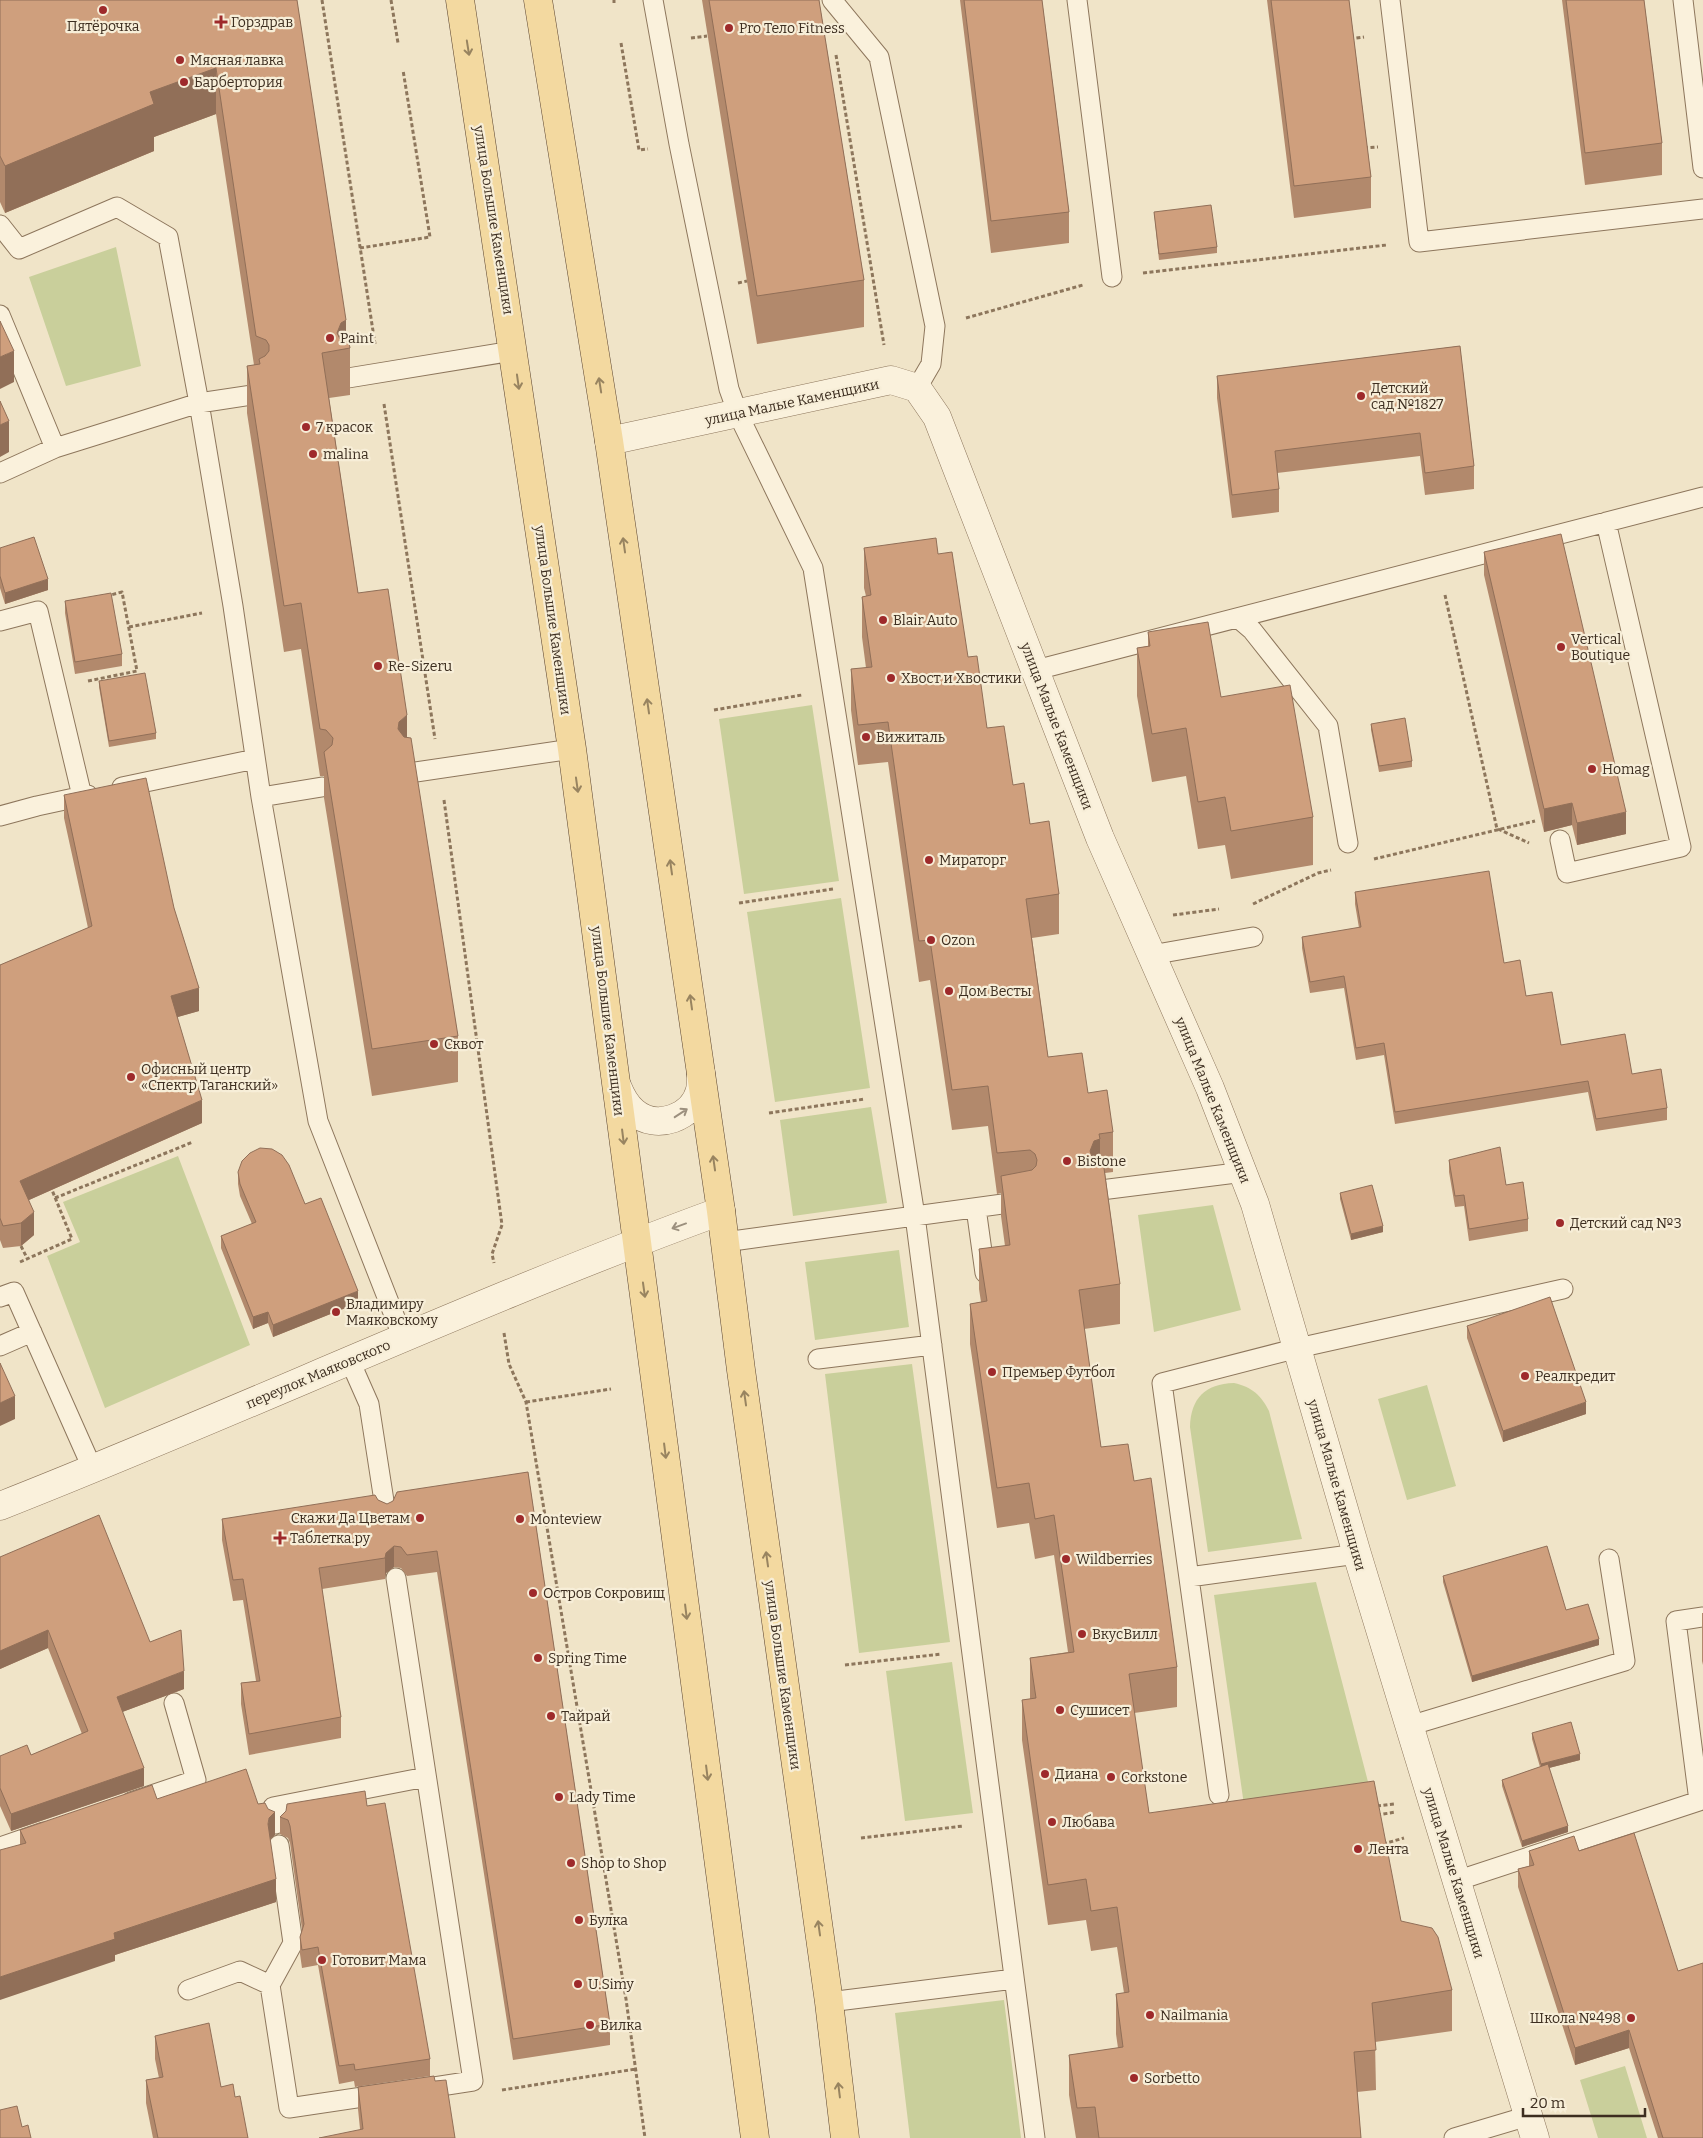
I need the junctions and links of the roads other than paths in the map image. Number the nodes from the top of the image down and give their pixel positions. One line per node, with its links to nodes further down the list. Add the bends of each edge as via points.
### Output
1 (460, 0): 13 (main road, улица Большие Каменщики, one-way to 13)
2 (538, 0): 19 (main road, улица Большие Каменщики, one-way to 2)
3 (653, 0): 18 (lane, via 709,297)
4 (832, 0): 15 (lane, via 879,57 935,326 931,364)
5 (1077, 0): 11 (lane)
6 (1390, 0): 9 (lane, via 1419,242)
7 (1683, 0): 8 (lane)
8 (1703, 168)
9 (1703, 209)
10 (0, 225): 17 (lane, via 19,249 117,207 168,237)
11 (1112, 277)
12 (0, 315): 20 (lane)
13 (513, 350): 14 (lane); 27 (main road, улица Большие Каменщики, one-way to 27)
14 (348, 378)
15 (917, 388): 18 (street, улица Малые Каменщики, via 891,380); 26 (street, улица Малые Каменщики, via 937,417)
16 (258, 394): 17 (lane)
17 (199, 403): 20 (lane); 28 (lane)
18 (738, 414): 19 (street, улица Малые Каменщики); 45 (lane, via 813,568)
19 (609, 441): 38 (main road, улица Большие Каменщики, one-way to 19)
20 (55, 448): 21 (lane)
21 (0, 473)
22 (1703, 497): 23 (lane)
23 (1606, 522): 24 (lane); 34 (lane, via 1681,847 1567,873)
24 (1238, 618): 26 (lane); 35 (lane, via 1252,630 1328,726)
25 (0, 621): 31 (lane, via 38,611)
26 (1036, 670): 37 (street, улица Малые Каменщики, via 1100,838)
27 (572, 748): 29 (lane); 39 (main road, улица Большие Каменщики, one-way to 39)
28 (256, 759): 31 (lane); 32 (lane)
29 (409, 774)
30 (322, 787): 32 (lane)
31 (82, 796): 33 (lane)
32 (261, 797): 52 (lane, via 318,1121)
33 (0, 816)
34 (1560, 840)
35 (1348, 843)
36 (1253, 937): 37 (lane)
37 (1151, 955): 40 (street, улица Малые Каменщики)
38 (701, 1074): 39 (street, one-way to 38, via 623,1101 635,1113 649,1120 666,1121 693,1105 700,1090); 44 (main road, улица Большие Каменщики, one-way to 38)
39 (617, 1086): 46 (main road, улица Большие Каменщики, one-way to 46)
40 (1244, 1172): 41 (lane); 55 (street, улица Малые Каменщики)
41 (1101, 1190)
42 (1026, 1201): 43 (lane)
43 (976, 1208): 45 (lane); 48 (lane)
44 (721, 1211): 46 (street, one-way to 46); 47 (main road, улица Большие Каменщики)
45 (915, 1216): 47 (lane); 53 (lane)
46 (637, 1242): 52 (street, переулок Маяковского); 82 (main road, улица Большие Каменщики, one-way to 82)
47 (726, 1242): 80 (main road, улица Большие Каменщики, one-way to 47, via 743,1387)
48 (986, 1273)
49 (1563, 1289): 55 (lane)
50 (0, 1297): 51 (lane, via 14,1292)
51 (32, 1332): 54 (lane); 58 (lane)
52 (403, 1338): 57 (street, переулок Маяковского)
53 (932, 1345): 56 (lane); 77 (lane)
54 (0, 1346)
55 (1298, 1348): 61 (street, улица Малые Каменщики); 63 (lane, via 1162,1383)
56 (818, 1359)
57 (350, 1361): 58 (street, переулок Маяковского); 60 (lane, via 369,1404)
58 (93, 1470): 59 (street, переулок Маяковского)
59 (0, 1506)
60 (386, 1514)
61 (1356, 1554): 63 (lane); 67 (street, улица Малые Каменщики)
62 (1609, 1559): 67 (lane, via 1625,1661)
63 (1189, 1576): 69 (lane)
64 (396, 1578): 68 (lane)
65 (1703, 1617): 70 (lane, via 1676,1621)
66 (174, 1703): 71 (lane, via 196,1780)
67 (1409, 1726): 76 (street, улица Малые Каменщики)
68 (426, 1777): 72 (lane, via 273,1807); 78 (lane, via 473,2081 289,2108)
69 (1219, 1795)
70 (1701, 1801): 76 (lane)
71 (118, 1807)
72 (276, 1824)
73 (64, 1825): 75 (lane)
74 (280, 1845): 78 (lane, via 293,1943)
75 (0, 1847)
76 (1456, 1881): 81 (street, улица Малые Каменщики)
77 (1014, 1979): 80 (lane); 84 (lane)
78 (270, 1985): 79 (lane, via 240,1971)
79 (188, 1990)
80 (829, 2002): 83 (main road, улица Большие Каменщики, one-way to 80)
81 (1531, 2127): 85 (lane)
82 (755, 2138)
83 (845, 2138)
84 (1035, 2138)
85 (1454, 2138)

